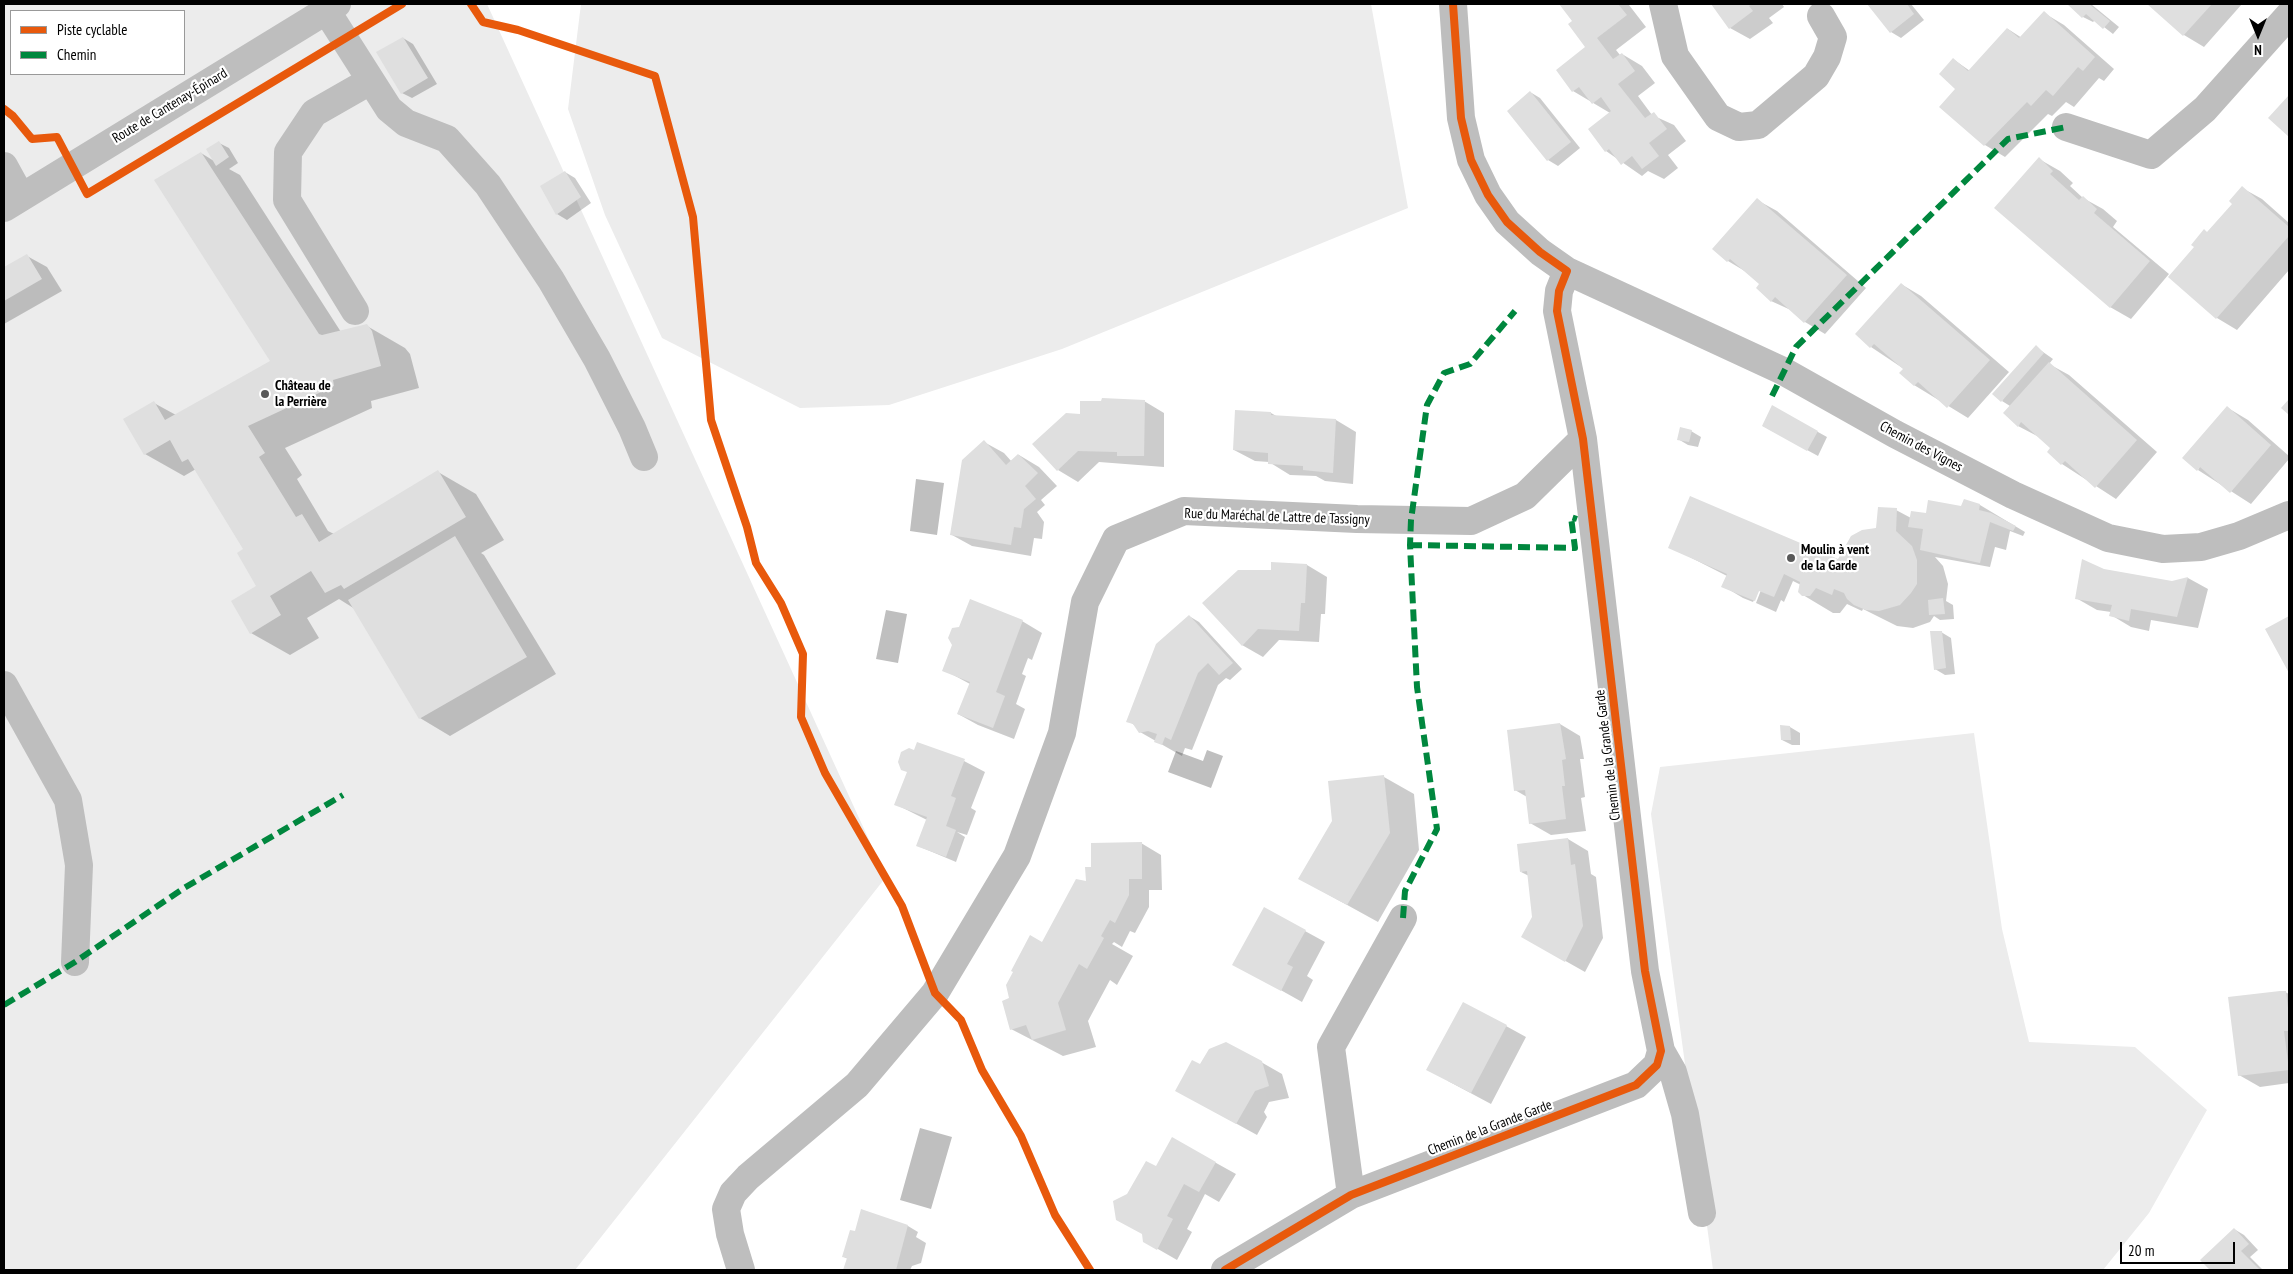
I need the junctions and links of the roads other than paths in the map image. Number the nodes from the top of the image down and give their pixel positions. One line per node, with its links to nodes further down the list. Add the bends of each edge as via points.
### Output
1 (1453, 4): 10 (street, via 1462,118 1470,160 1507,222)
2 (1663, 4): 5 (street, via 1675,56 1718,117 1739,127 1758,125 1816,76 1833,38)
3 (331, 7): 6 (street); 9 (street, Route de Cantenay-Épinard)
4 (2289, 15): 7 (street, via 2206,110 2151,155)
5 (1821, 16)
6 (370, 81): 11 (street, via 314,113 288,152 287,200); 13 (street, via 389,110 406,123 447,139 488,185 598,359)
7 (2066, 127)
8 (4, 166): 9 (street)
9 (12, 202)
10 (1567, 271): 12 (street, Chemin de la Grande Garde, via 1557,311); 14 (street, Chemin des Vignes, via 1783,371 1894,434 2013,495 2108,538 2163,548 2201,547 2239,536)
11 (355, 312)
12 (1583, 439): 18 (street, Chemin de la Grande Garde, via 1645,971); 21 (street, Rue du Maréchal de Lattre de Tassigny, via 1525,496 1470,521 1184,511 1116,539 1084,602 1062,733 1017,856 935,993 857,1084 748,1177 734,1194 726,1209)
13 (644, 457)
14 (2289, 515)
15 (4, 685): 17 (street, via 68,800 79,865)
16 (1403, 918): 19 (street, via 1331,1047)
17 (75, 962)
18 (1660, 1051): 19 (street, Chemin de la Grande Garde, via 1657,1065 1636,1085); 20 (street, via 1674,1072 1685,1114)
19 (1351, 1195): 22 (street, Chemin de la Grande Garde)
20 (1702, 1213)
21 (741, 1270)
22 (1225, 1270)

